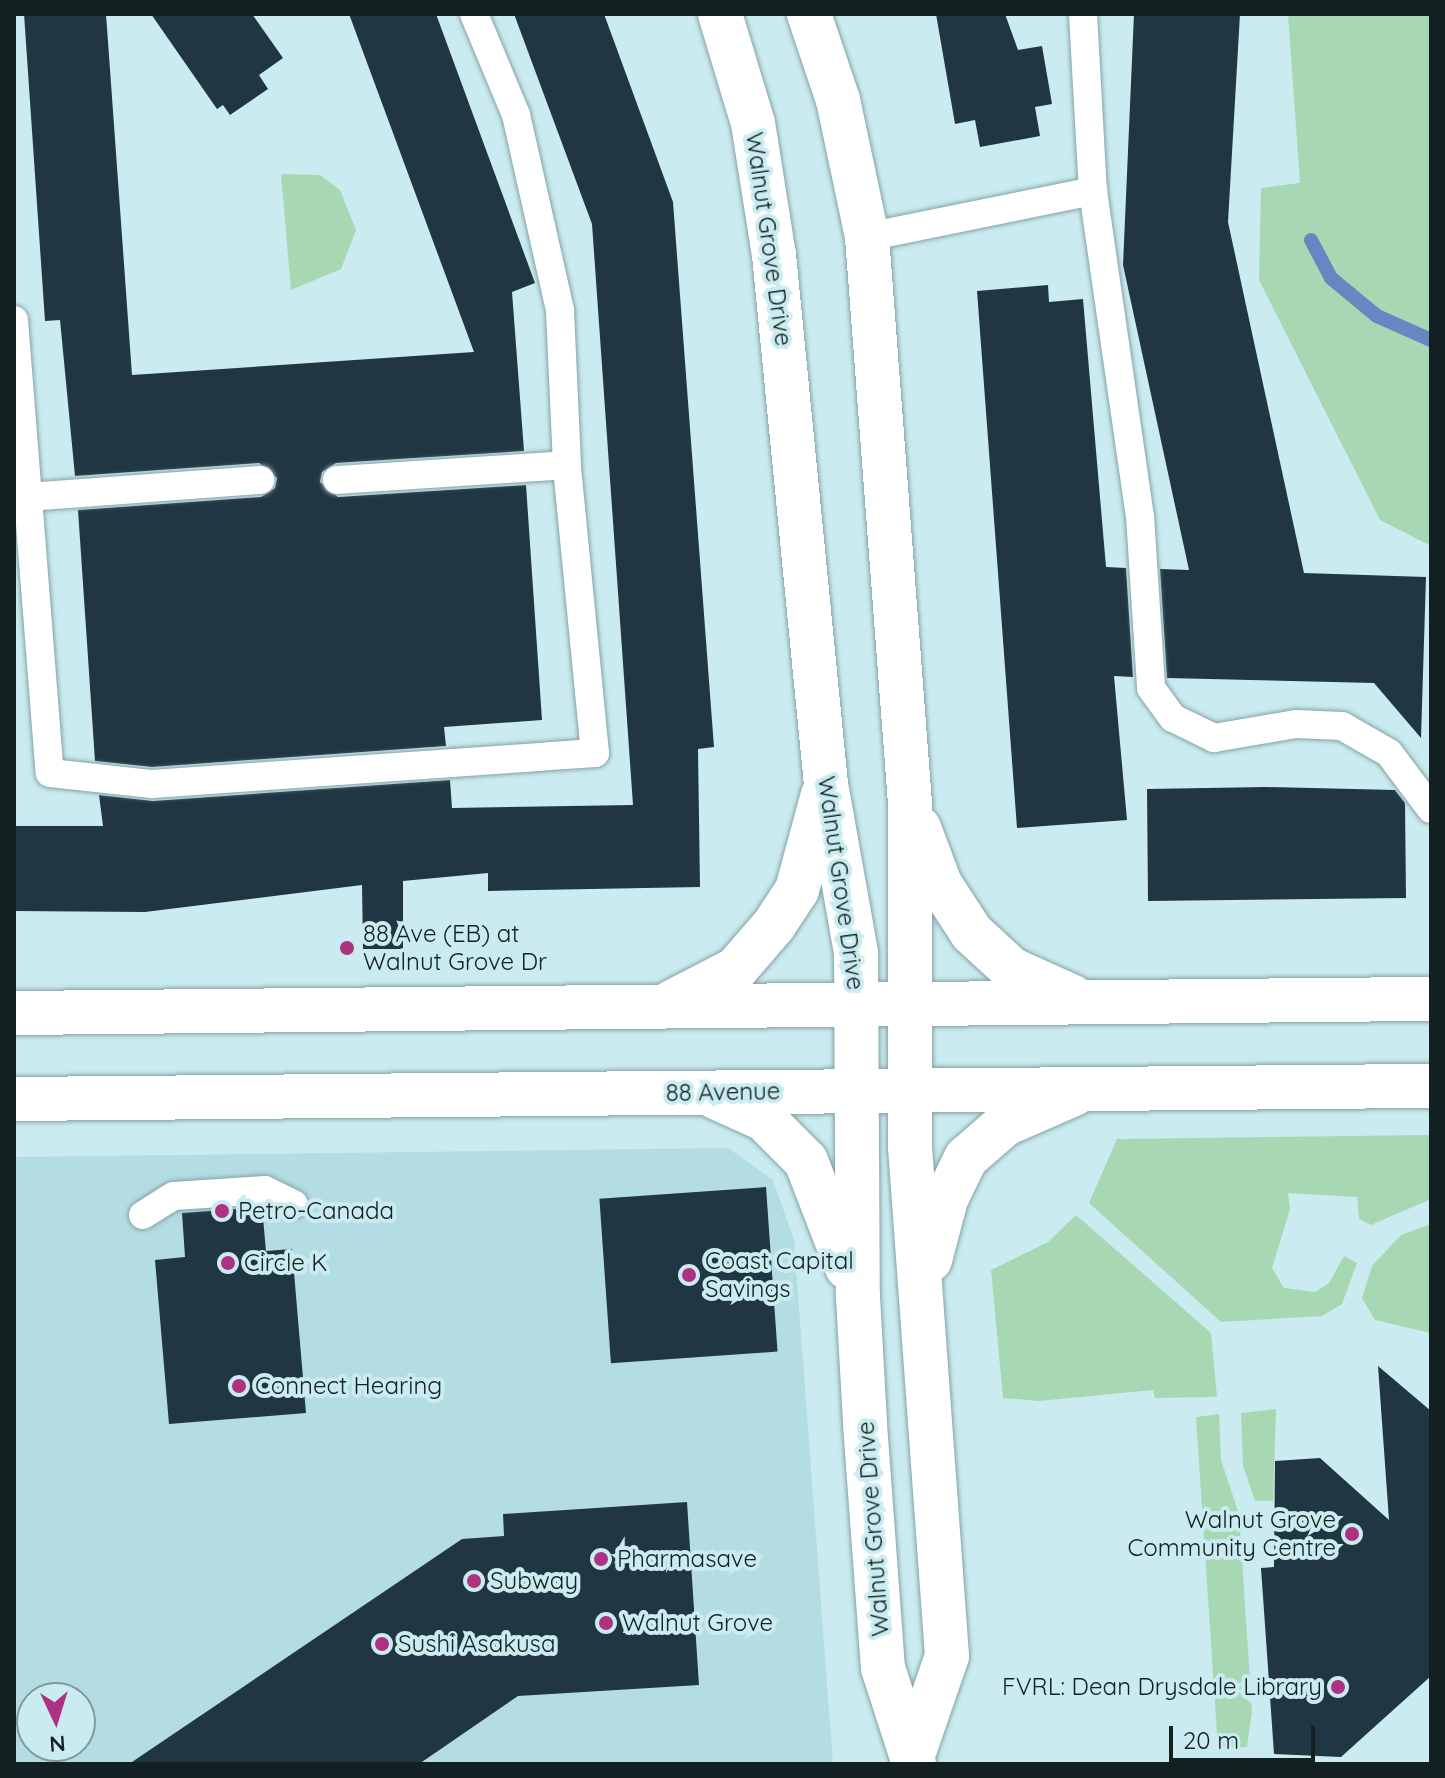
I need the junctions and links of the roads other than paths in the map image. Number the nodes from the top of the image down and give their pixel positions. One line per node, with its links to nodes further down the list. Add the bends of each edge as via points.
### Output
1 (474, 14): 8 (lane, via 516,115 560,310)
2 (720, 14): 12 (main road, Walnut Grove Drive, via 753,123 774,255)
3 (809, 14): 6 (main road, Walnut Grove Drive, via 838,100)
4 (1083, 14): 5 (lane)
5 (1093, 191): 6 (lane); 14 (lane, via 1140,516 1151,688 1173,718 1214,738 1296,724 1342,726 1389,753)
6 (867, 237): 13 (main road, Walnut Grove Drive)
7 (14, 320): 11 (lane)
8 (567, 465): 10 (lane); 11 (lane, via 595,753 152,784 50,773)
9 (260, 480): 11 (lane)
10 (337, 480)
11 (28, 497)
12 (826, 784): 18 (main road, Walnut Grove Drive); 19 (main road, via 797,890 774,925 736,969)
13 (910, 803): 16 (main road, via 940,884 972,933 1011,969); 17 (main road, Walnut Grove Drive)
14 (1431, 809)
15 (1431, 999): 16 (main road)
16 (1083, 1002): 17 (main road)
17 (910, 1004): 18 (main road); 23 (main road, Walnut Grove Drive)
18 (859, 1005): 19 (main road); 24 (main road, Walnut Grove Drive)
19 (664, 1006): 20 (main road)
20 (14, 1013)
21 (1092, 1086): 22 (main road, 88 Avenue); 23 (main road, 88 Avenue); 29 (main road, via 1005,1124 966,1158 946,1199)
22 (1431, 1086)
23 (910, 1089): 24 (main road, 88 Avenue); 29 (main road, Walnut Grove Drive)
24 (859, 1090): 25 (main road, 88 Avenue); 30 (main road, Walnut Grove Drive)
25 (705, 1092): 26 (main road, 88 Avenue); 30 (main road, via 764,1119 806,1161)
26 (14, 1099)
27 (294, 1204): 28 (lane, via 265,1190 174,1196)
28 (143, 1215)
29 (922, 1293): 31 (main road, Walnut Grove Drive, via 947,1656)
30 (858, 1297): 31 (main road, Walnut Grove Drive, via 883,1668)
31 (914, 1759)

